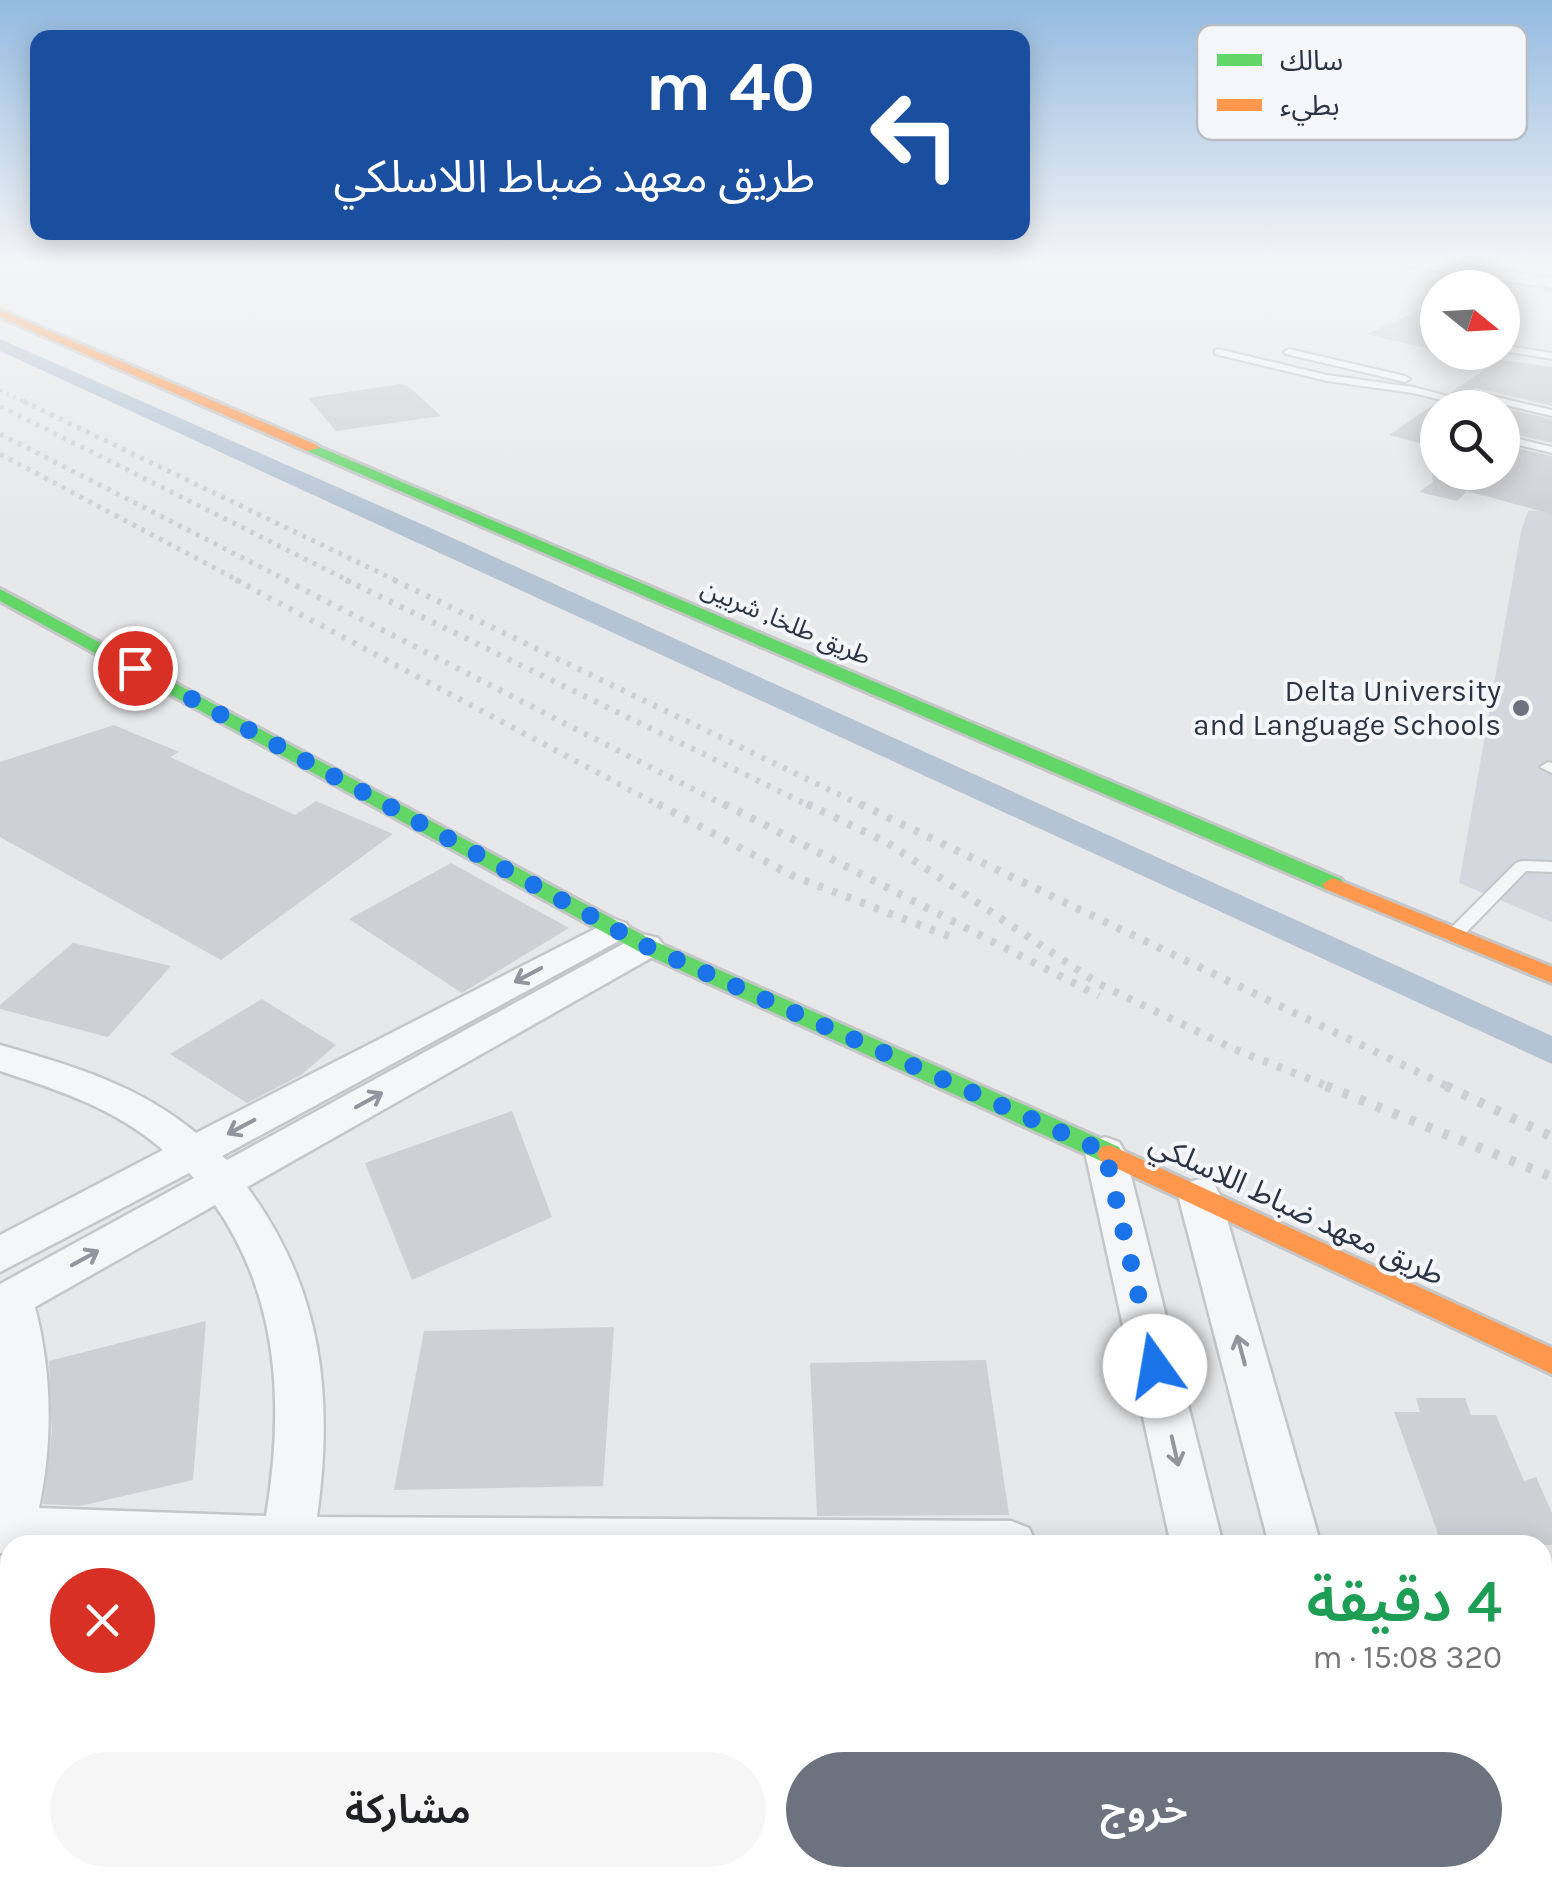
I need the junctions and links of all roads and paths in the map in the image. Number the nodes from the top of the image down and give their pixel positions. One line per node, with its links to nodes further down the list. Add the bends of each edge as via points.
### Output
1 (82, 348): 14 (main road, طريق طلخا, شربين)
2 (1520, 351): 5 (lane)
3 (1218, 352): 6 (lane)
4 (1290, 352): 7 (lane)
5 (1552, 356)
6 (1420, 392)
7 (1552, 413)
8 (1520, 415): 9 (lane)
9 (1552, 423)
10 (1520, 442): 11 (lane)
11 (1552, 450)
12 (0, 594): 15 (main road, طريق معهد ضباط اللاسلكي)
13 (1552, 867): 14 (lane, via 1522,866)
14 (1452, 936): 16 (main road, طريق طلخا, شربين)
15 (630, 938): 18 (main road, طريق معهد ضباط اللاسلكي); 19 (street)
16 (1552, 976)
17 (0, 1058): 19 (street, via 76,1080 140,1110)
18 (1105, 1152): 20 (main road, طريق معهد ضباط اللاسلكي); 26 (street, one-way to 26)
19 (210, 1166): 21 (street); 25 (street, via 260,1233 286,1295 300,1367 301,1450)
20 (1199, 1195): 22 (main road, طريق معهد ضباط اللاسلكي); 27 (street, one-way to 20)
21 (4, 1287): 23 (street, via 27,1380 28,1426)
22 (1552, 1362)
23 (5, 1530): 24 (street)
24 (113, 1535)
25 (288, 1535)
26 (1195, 1535)
27 (1292, 1535)

